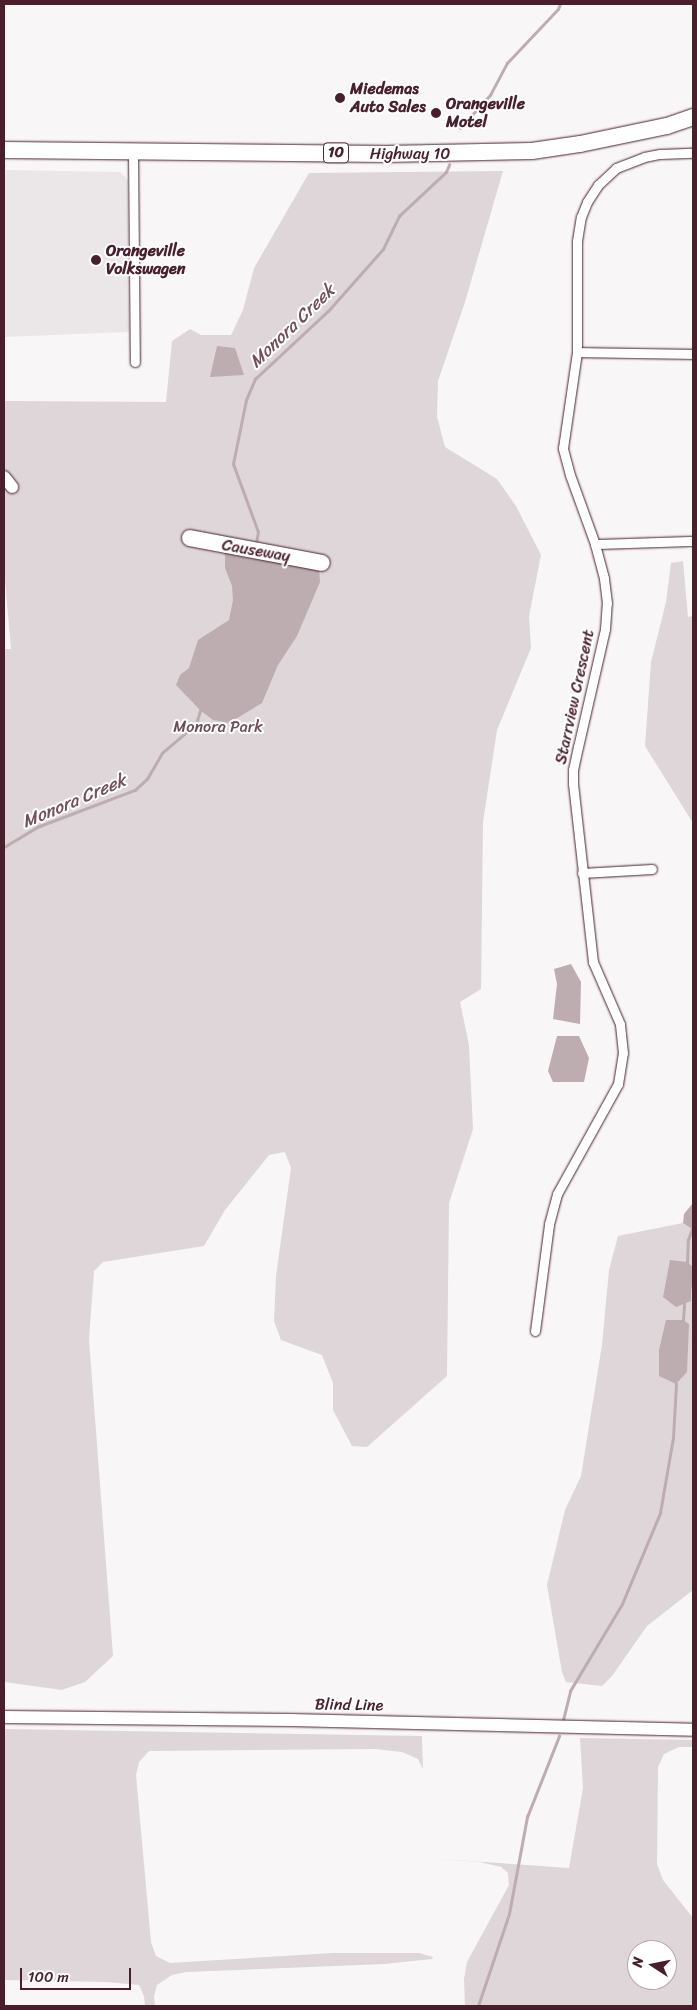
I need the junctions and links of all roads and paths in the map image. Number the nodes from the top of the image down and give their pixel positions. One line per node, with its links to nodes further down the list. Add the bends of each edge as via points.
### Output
1 (693, 117): 3 (highway, Highway 10 / 10, via 667,126 532,151 386,154)
2 (4, 150): 3 (highway, Highway 10 / 10)
3 (133, 150): 7 (street)
4 (693, 153): 5 (street, Starrview Crescent, via 660,154 629,161 616,168 598,186 581,217 577,241)
5 (577, 352): 6 (street); 10 (street, Starrview Crescent, via 563,448)
6 (693, 354)
7 (135, 362)
8 (190, 538): 11 (highway, Causeway)
9 (693, 541): 10 (street)
10 (595, 544): 13 (street, Starrview Crescent, via 604,578 607,614 573,770)
11 (322, 563)
12 (652, 870): 13 (street)
13 (582, 874): 14 (street, Starrview Crescent, via 593,962 620,1024 623,1053 618,1084 557,1194 549,1224)
14 (535, 1331)
15 (4, 1718): 16 (street, Blind Line, via 290,1720)
16 (693, 1730)

